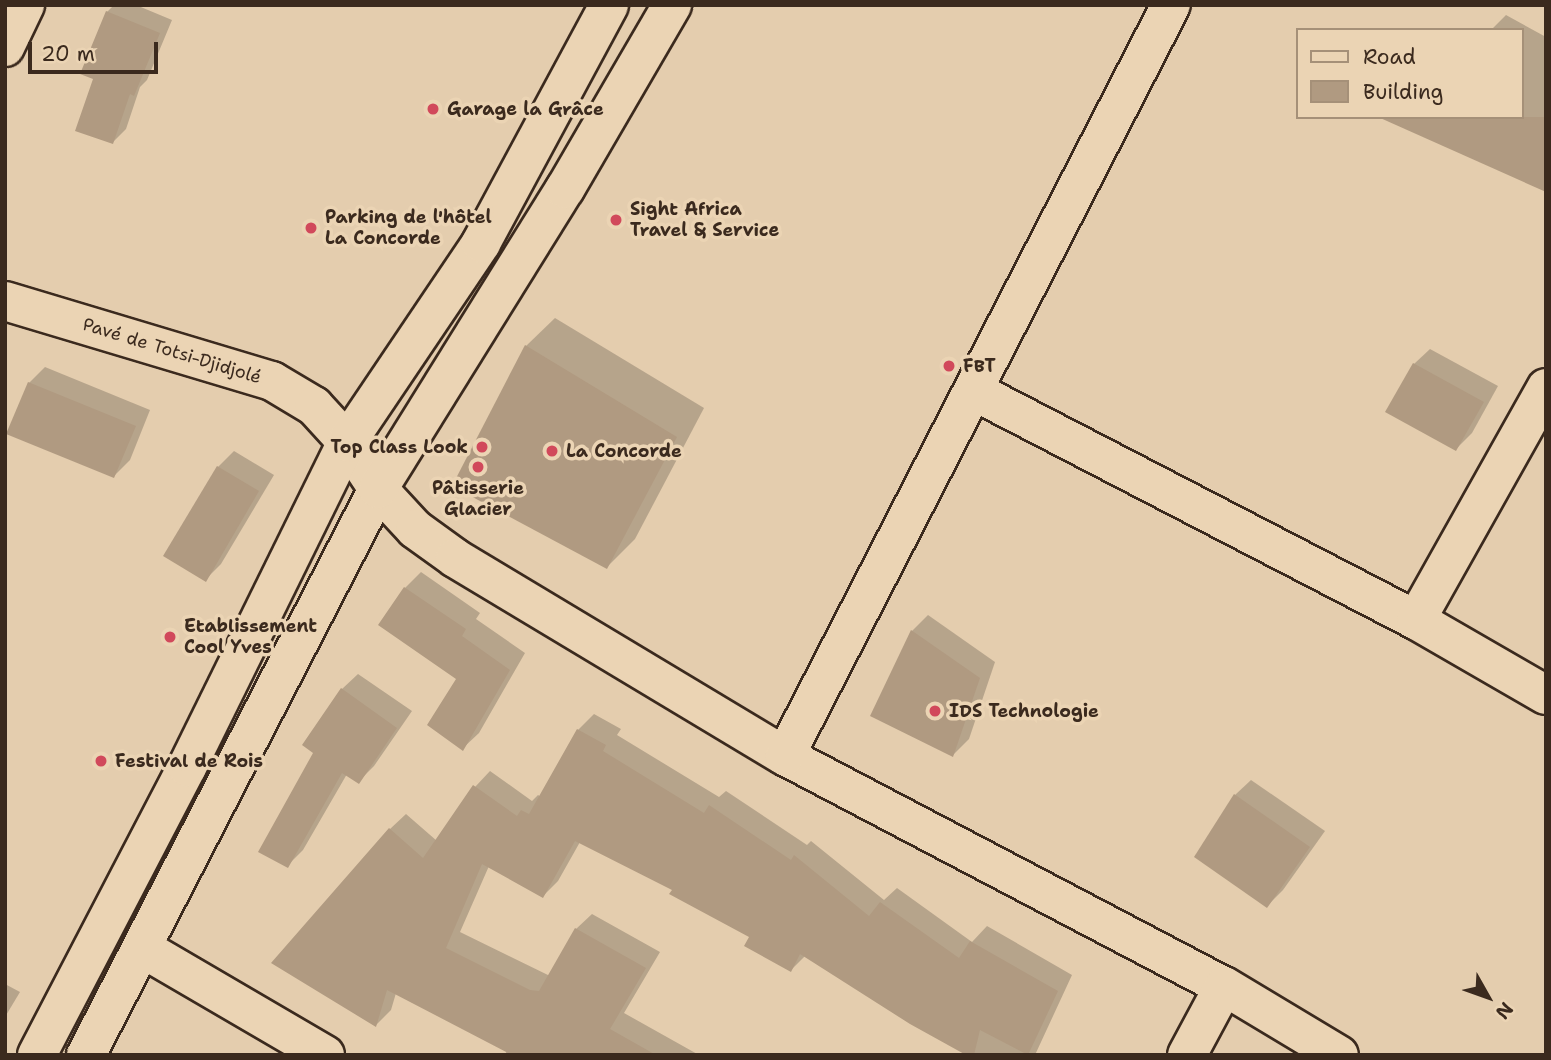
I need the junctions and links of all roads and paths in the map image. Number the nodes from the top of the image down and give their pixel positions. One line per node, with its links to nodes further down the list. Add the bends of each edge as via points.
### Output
1 (25, 5): 5 (street)
2 (609, 5): 9 (street, via 481,243)
3 (672, 5): 10 (street, via 565,189)
4 (1171, 5): 8 (street)
5 (5, 47)
6 (5, 301): 9 (street, Pavé de Totsi-Djidjolé, via 272,381 314,406)
7 (1546, 388): 11 (street)
8 (974, 391): 11 (street); 13 (street)
9 (347, 442): 10 (street, Pavé de Totsi-Djidjolé); 16 (street, via 187,767)
10 (378, 489): 13 (street, Pavé de Totsi-Djidjolé, via 415,529 455,558); 14 (street)
11 (1416, 620): 12 (street)
12 (1546, 695)
13 (785, 757): 15 (street, Pavé de Totsi-Djidjolé)
14 (142, 948): 17 (street); 18 (street)
15 (1224, 986): 19 (street); 20 (street, Pavé de Totsi-Djidjolé)
16 (37, 1055)
17 (86, 1055)
18 (325, 1055)
19 (1187, 1055)
20 (1339, 1055)

